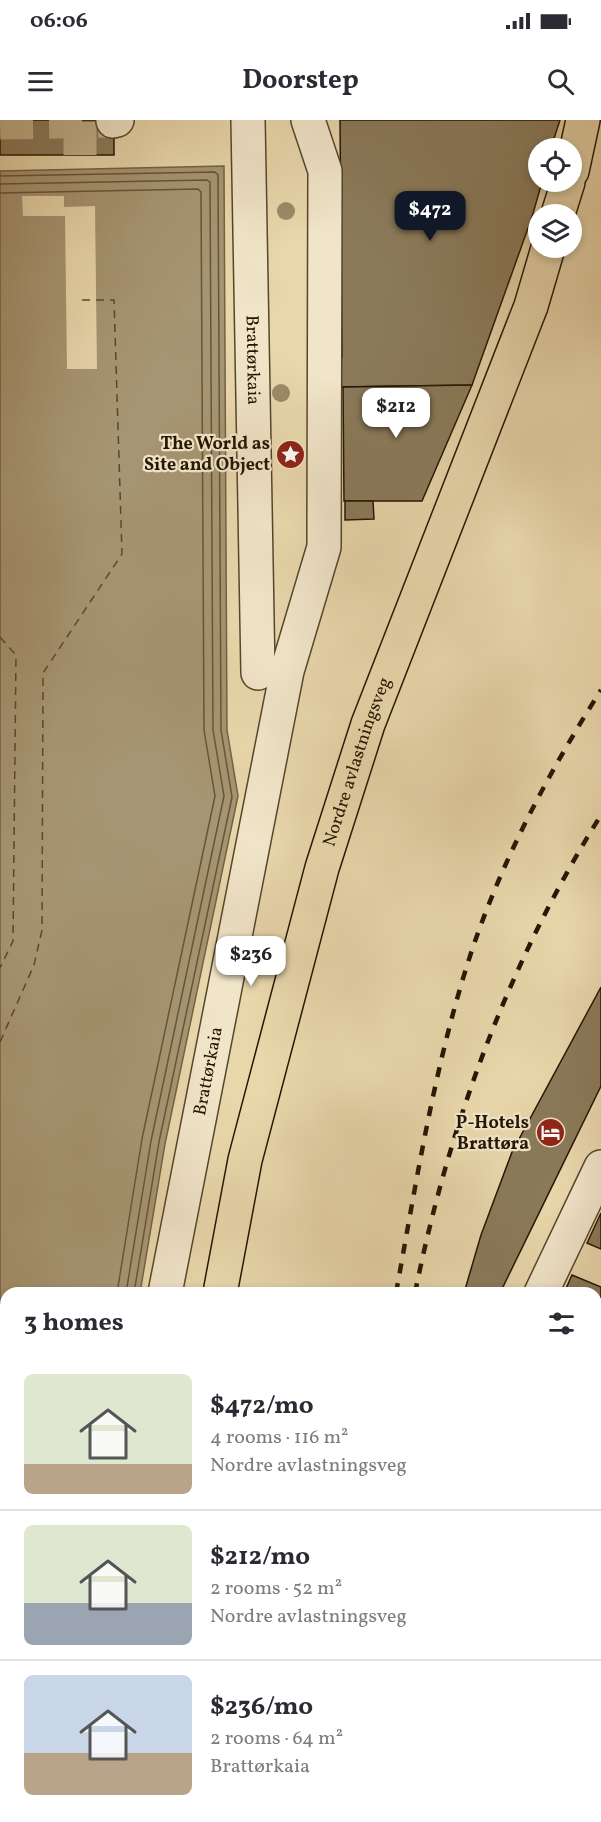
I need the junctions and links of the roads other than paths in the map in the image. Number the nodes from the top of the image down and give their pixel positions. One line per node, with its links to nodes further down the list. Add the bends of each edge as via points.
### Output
1 (248, 120): 6 (street, Brattørkaia)
2 (309, 120): 6 (street, via 325,171 324,547)
3 (583, 120): 4 (highway)
4 (579, 138)
5 (545, 258): 9 (highway, Nordre avlastningsveg, via 531,306 368,723 322,868 245,1160)
6 (272, 672): 8 (street, Brattørkaia)
7 (601, 1167): 10 (street)
8 (166, 1287)
9 (221, 1287)
10 (544, 1287)

